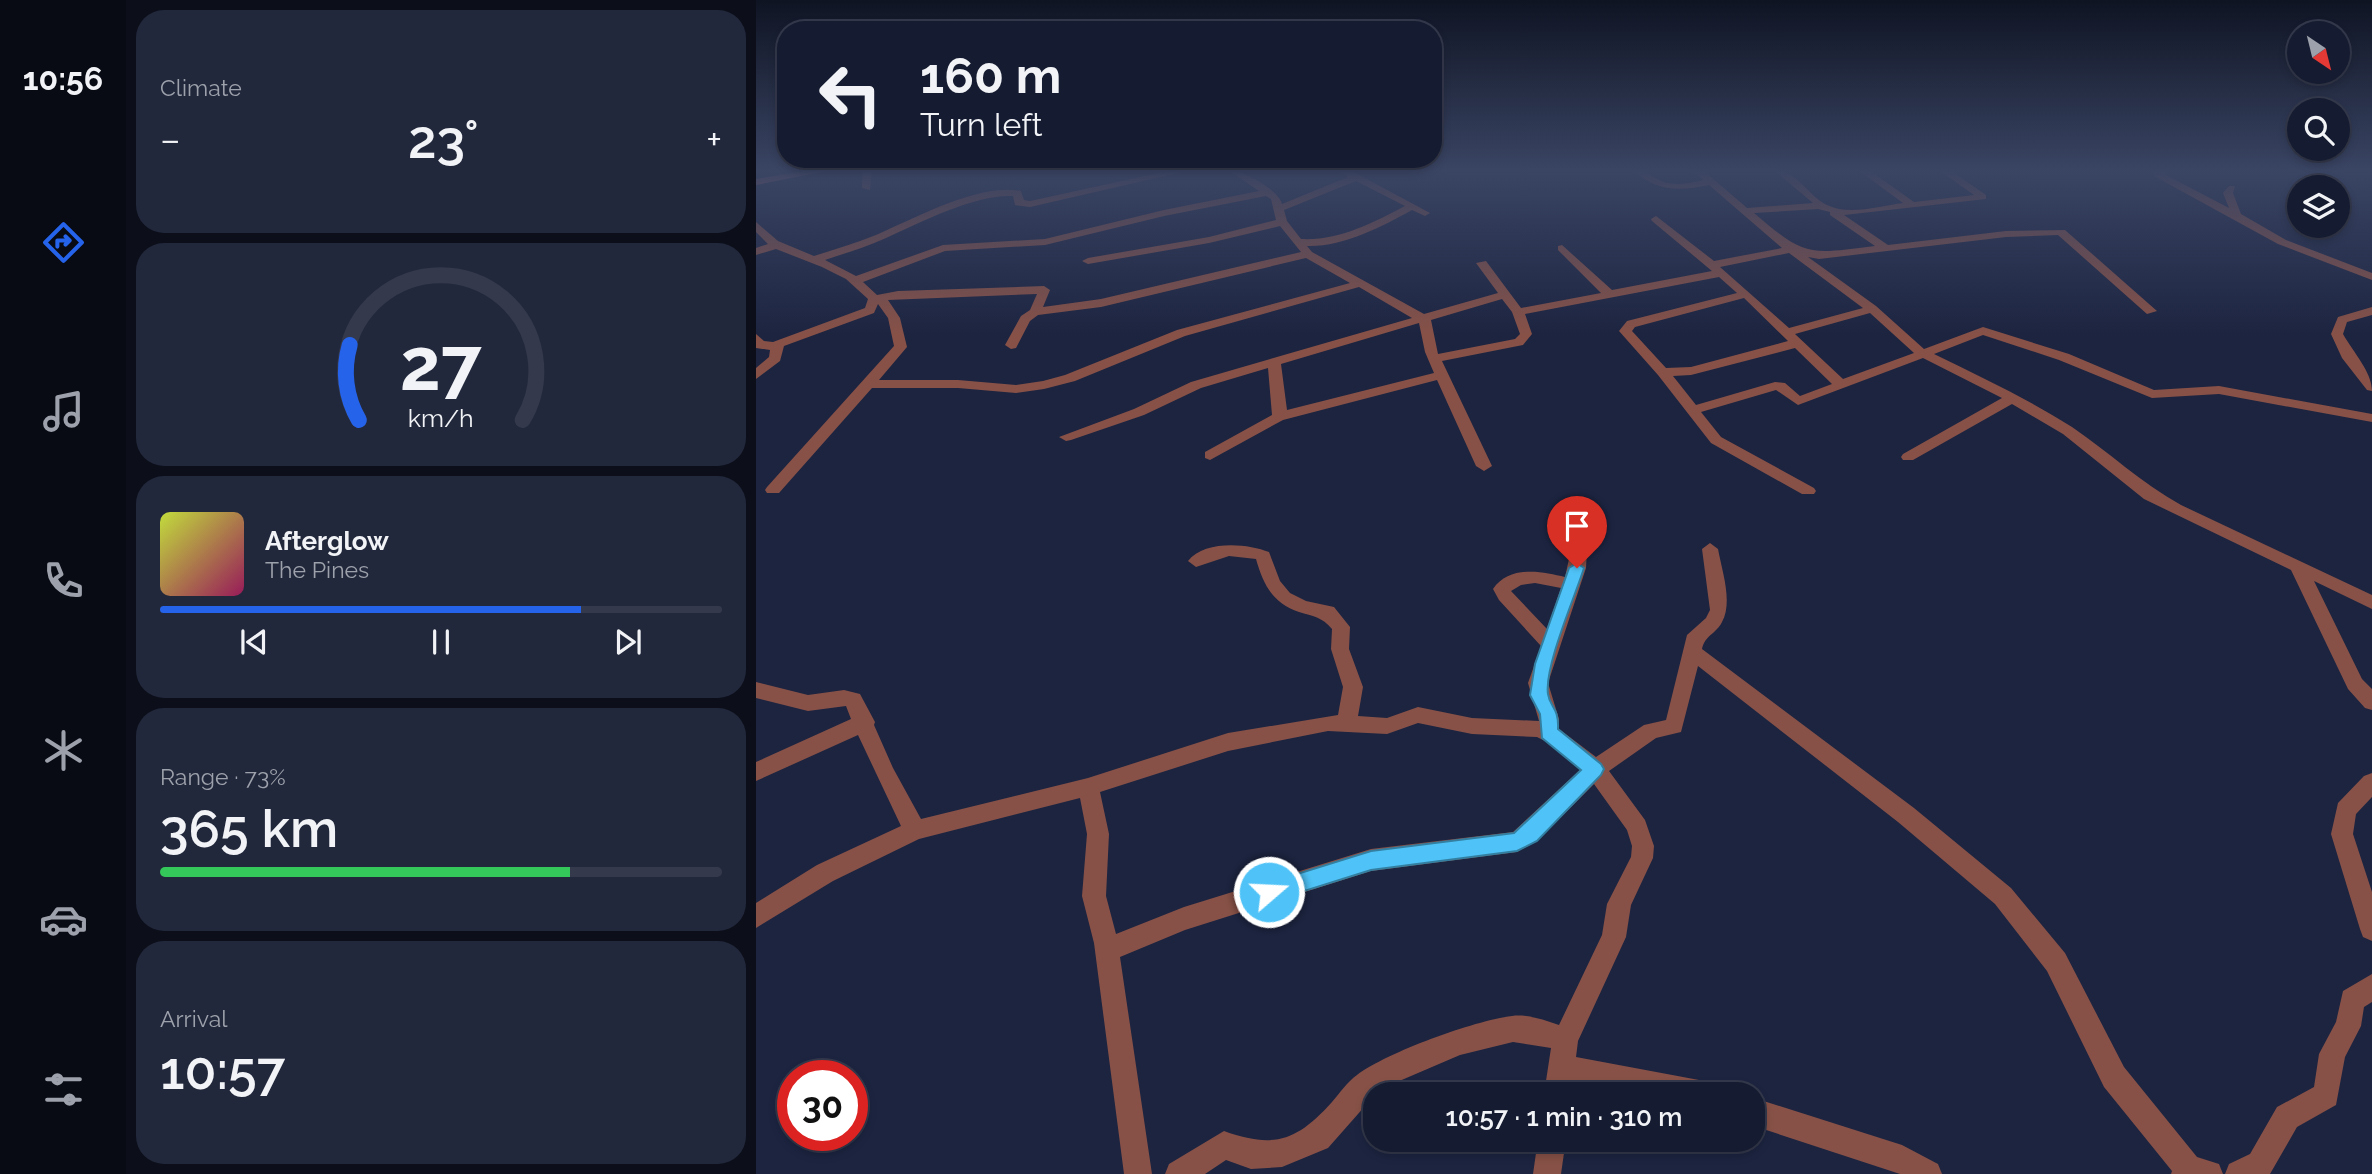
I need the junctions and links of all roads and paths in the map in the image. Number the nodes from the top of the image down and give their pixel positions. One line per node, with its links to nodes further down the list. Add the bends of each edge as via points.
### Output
1 (756, 225): 11 (street)
2 (903, 225): 19 (street)
3 (1116, 225): 24 (street, via 1045,242 943,247)
4 (1271, 225): 20 (street)
5 (1285, 225): 12 (street)
6 (1371, 225): 12 (street, via 1318,245)
7 (1663, 225): 22 (street)
8 (1762, 225): 16 (street)
9 (1851, 225): 14 (street)
10 (2253, 225): 23 (street, via 2283,242)
11 (761, 238): 13 (street)
12 (1300, 242): 18 (street)
13 (779, 244): 17 (street); 19 (street)
14 (1884, 247): 16 (street, via 1819,256); 32 (street, via 2061,232)
15 (1562, 248): 28 (street)
16 (1792, 249): 22 (street); 30 (street)
17 (756, 251)
18 (1308, 254): 25 (street); 33 (street, via 1101,303)
19 (812, 261): 24 (street)
20 (1088, 261)
21 (1482, 263): 26 (street)
22 (1718, 269): 27 (street); 28 (street)
23 (2372, 277)
24 (854, 281): 29 (street)
25 (1358, 284): 35 (street); 47 (street, via 1181,333 1044,385 1017,389)
26 (1506, 294): 34 (street); 35 (street)
27 (1746, 294): 36 (street); 44 (street, via 1625,328)
28 (1611, 296): 34 (street)
29 (874, 299): 33 (street, via 1041,289 1045,292); 40 (street, via 870,310); 47 (street, via 888,306 901,349)
30 (1872, 309): 36 (street); 41 (street)
31 (2372, 310): 49 (street, via 2342,320 2337,334)
32 (2151, 311)
33 (1035, 312): 39 (street, via 1025,319)
34 (1518, 312): 42 (street, via 1526,334 1519,342)
35 (1425, 320): 42 (street); 43 (street)
36 (1786, 333): 38 (street)
37 (756, 338): 40 (street, via 760,345)
38 (1797, 343): 44 (street, via 1691,371); 48 (street)
39 (1011, 345)
40 (775, 346): 45 (street, via 775,358)
41 (1922, 353): 48 (street); 50 (street); 53 (street, via 1983,331 1993,332 2152,394 2219,390)
42 (1434, 359): 46 (street)
43 (1274, 362): 52 (street); 54 (street, via 1196,386)
44 (1663, 373): 51 (street)
45 (756, 375)
46 (1443, 375): 52 (street); 57 (street)
47 (867, 384): 58 (street)
48 (1841, 385): 51 (street, via 1798,401 1775,386)
49 (2372, 387)
50 (2012, 398): 56 (street); 63 (street, via 2068,431 2150,495)
51 (1692, 410): 59 (street, via 1716,440)
52 (1278, 417): 55 (street)
53 (2372, 418)
54 (1066, 437)
55 (1210, 455)
56 (1908, 457)
57 (1484, 466)
58 (773, 490)
59 (1808, 491)
60 (1710, 549): 67 (street, via 1719,610 1713,622 1696,635)
61 (1579, 550): 64 (street)
62 (1196, 561): 71 (street, via 1227,549 1256,552 1263,556 1274,588 1286,600 1328,611 1341,627 1340,649 1353,687)
63 (2298, 566): 65 (street); 69 (street, via 2355,684)
64 (1571, 584): 66 (street); 66 (street, via 1525,577 1502,589)
65 (2372, 603)
66 (1551, 645): 72 (street, via 1538,683 1549,713)
67 (1693, 652): 73 (street, via 1674,726 1651,732); 86 (street, via 1906,815 2003,896 2056,962 2114,1077)
68 (756, 690): 70 (street, via 816,704 846,697)
69 (2372, 702)
70 (864, 722): 74 (street); 77 (street)
71 (1347, 722): 72 (street, via 1387,726 1418,715); 76 (street, via 1227,742)
72 (1548, 733): 73 (street)
73 (1595, 769): 80 (street, via 1517,842 1371,860 1184,919); 82 (street, via 1637,827 1642,858 1619,904 1614,937)
74 (756, 772)
75 (2372, 782): 79 (street, via 2346,810 2342,834)
76 (1088, 787): 77 (street); 80 (street, via 1098,834 1094,896)
77 (915, 830): 78 (street, via 825,873)
78 (756, 916)
79 (2372, 929)
80 (1107, 950): 87 (street)
81 (2372, 987): 91 (street, via 2353,1000 2348,1026 2332,1054 2326,1095 2287,1117 2260,1164)
82 (1565, 1040): 83 (street); 88 (street, via 1513,1029 1460,1042 1380,1075 1363,1087 1318,1138 1282,1153 1251,1155 1224,1145)
83 (1559, 1081)
84 (1765, 1115): 90 (street, via 1902,1159)
85 (1550, 1152): 89 (street)
86 (2194, 1173)
87 (1138, 1174)
88 (1180, 1174)
89 (1547, 1174)
90 (1928, 1174)
91 (2239, 1174)

